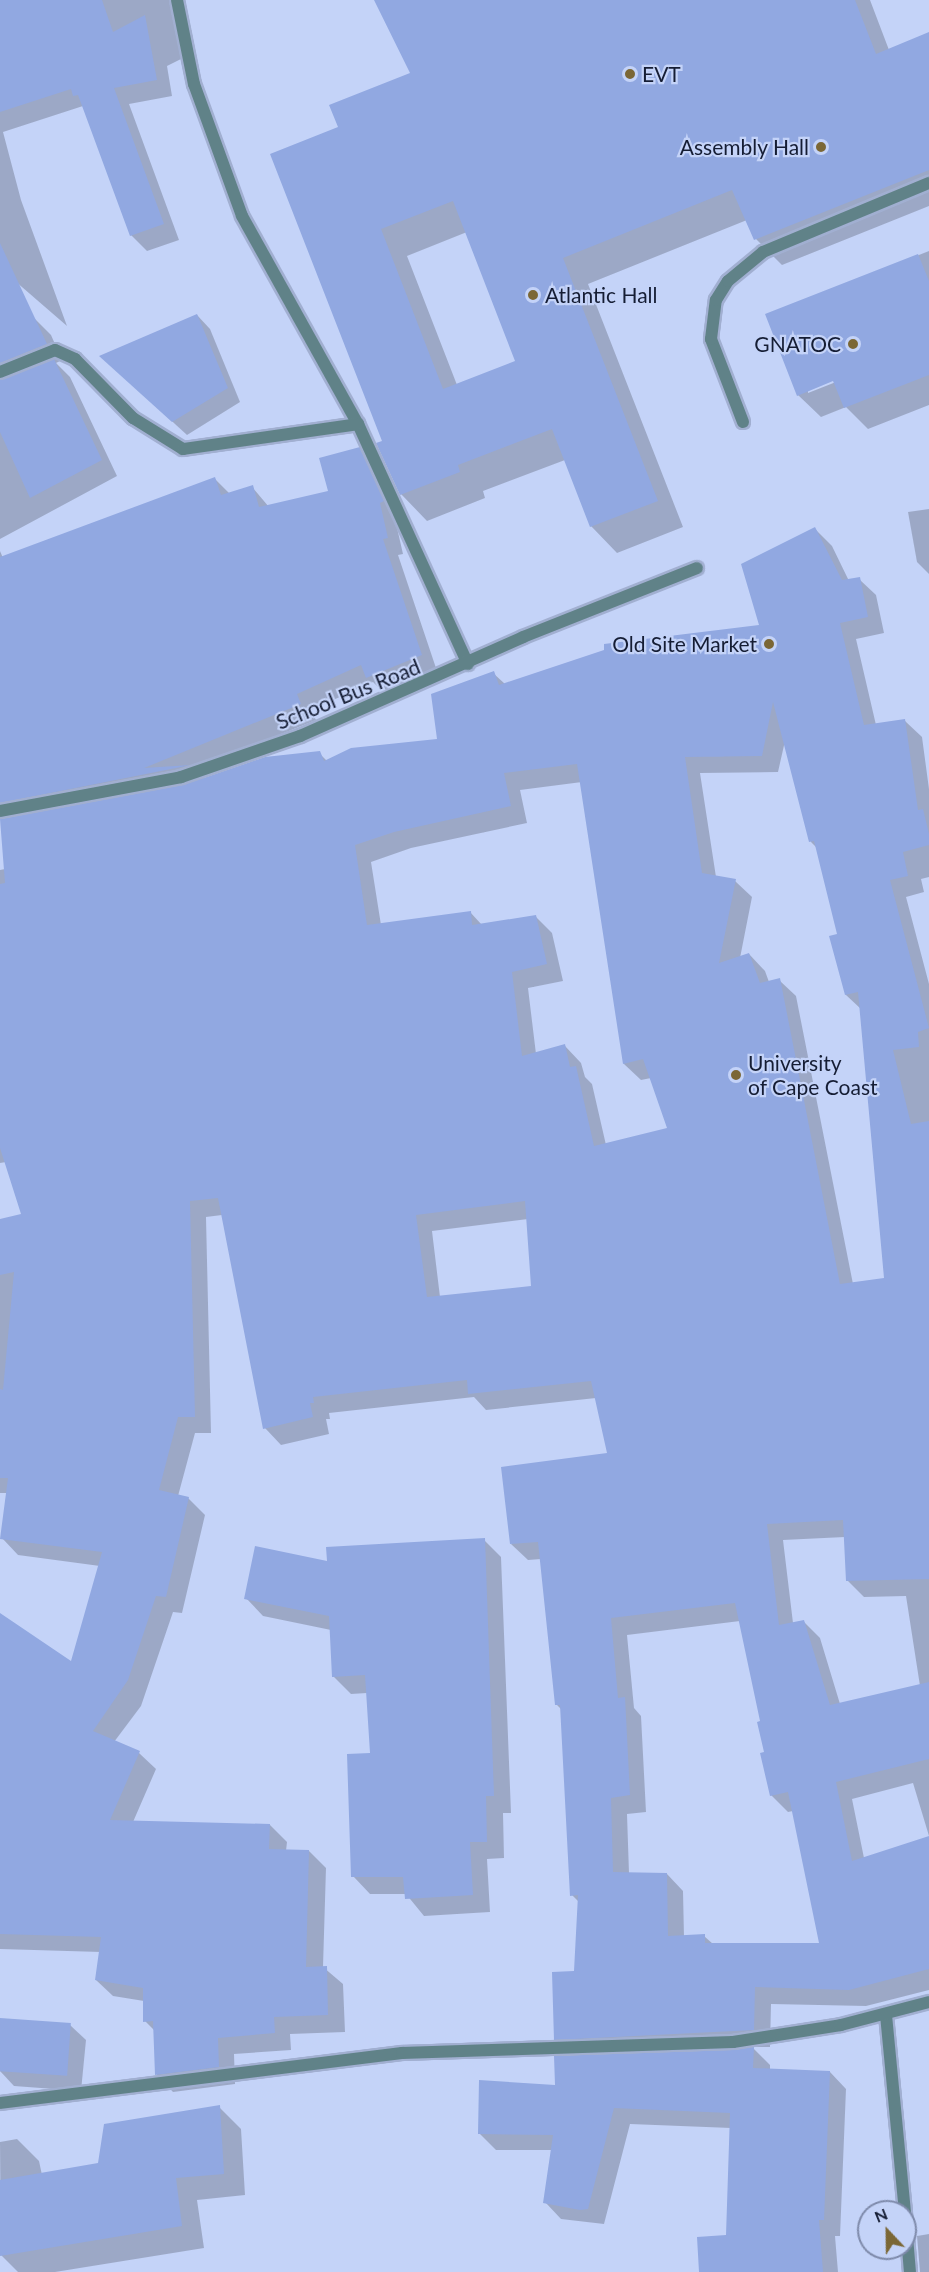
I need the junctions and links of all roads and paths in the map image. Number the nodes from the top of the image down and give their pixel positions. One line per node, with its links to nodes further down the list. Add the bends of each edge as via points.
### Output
1 (177, 0): 5 (street, via 194,84 242,216)
2 (929, 183): 4 (street, via 762,252 728,281 717,300 711,339)
3 (0, 372): 5 (street, via 55,350 75,359 133,418 183,449)
4 (744, 422)
5 (358, 424): 7 (street)
6 (697, 568): 7 (street, School Bus Road, via 523,637)
7 (468, 664): 8 (street, School Bus Road, via 300,736 187,775)
8 (0, 812)
9 (929, 2002): 10 (street)
10 (886, 2015): 11 (street, via 733,2042 402,2054); 12 (street)
11 (0, 2103)
12 (904, 2200)

